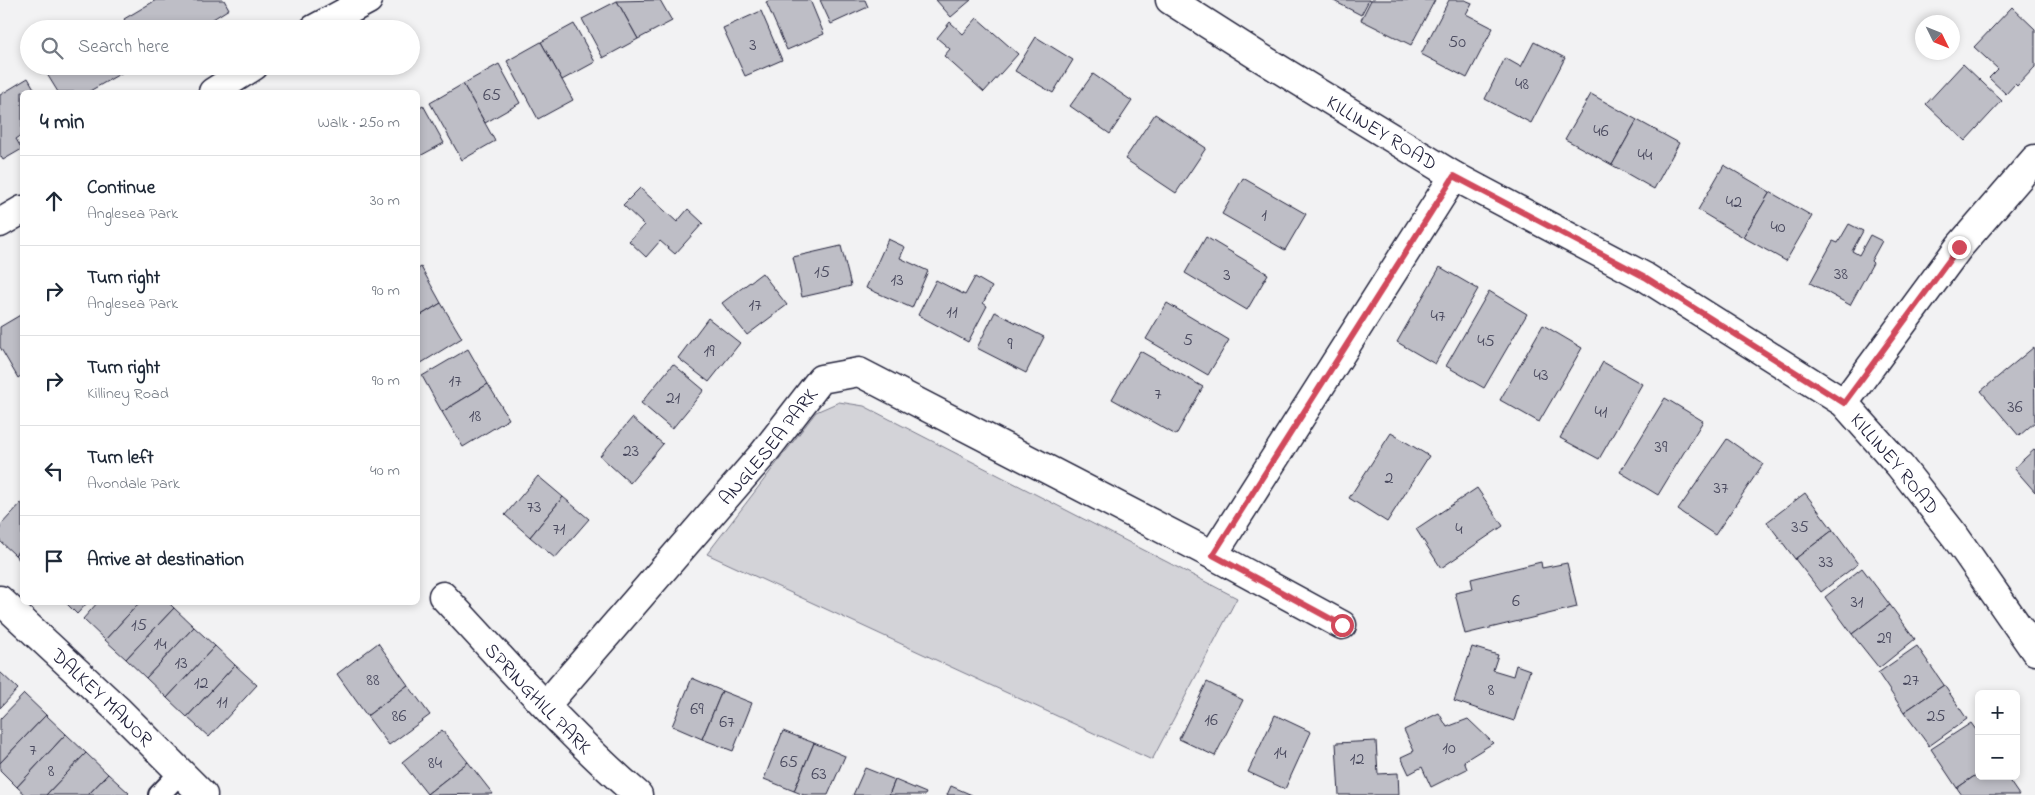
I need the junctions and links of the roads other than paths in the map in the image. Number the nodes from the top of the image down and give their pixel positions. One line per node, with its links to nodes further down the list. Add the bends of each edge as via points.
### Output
1 (368, 0): 3 (street)
2 (1170, 0): 7 (street, KILLINEY ROAD)
3 (331, 20)
4 (240, 75): 5 (street)
5 (216, 90)
6 (2035, 159): 10 (street, via 1959,247)
7 (1454, 176): 10 (street, KILLINEY ROAD, via 1645,277); 11 (street)
8 (20, 211): 9 (street)
9 (0, 223)
10 (1844, 403): 15 (street, KILLINEY ROAD, via 1900,466 1955,536)
11 (1213, 555): 14 (street, ANGLESEA PARK); 16 (street, ANGLESEA PARK, via 859,372 821,379 764,454)
12 (443, 596): 16 (street, SPRINGHILL PARK)
13 (0, 600): 17 (street, DALKEY MANOR)
14 (1342, 625)
15 (2035, 651)
16 (546, 705): 20 (street, SPRINGHILL PARK)
17 (180, 773): 18 (lane); 19 (street, DALKEY MANOR)
18 (159, 795)
19 (203, 795)
20 (638, 795)

